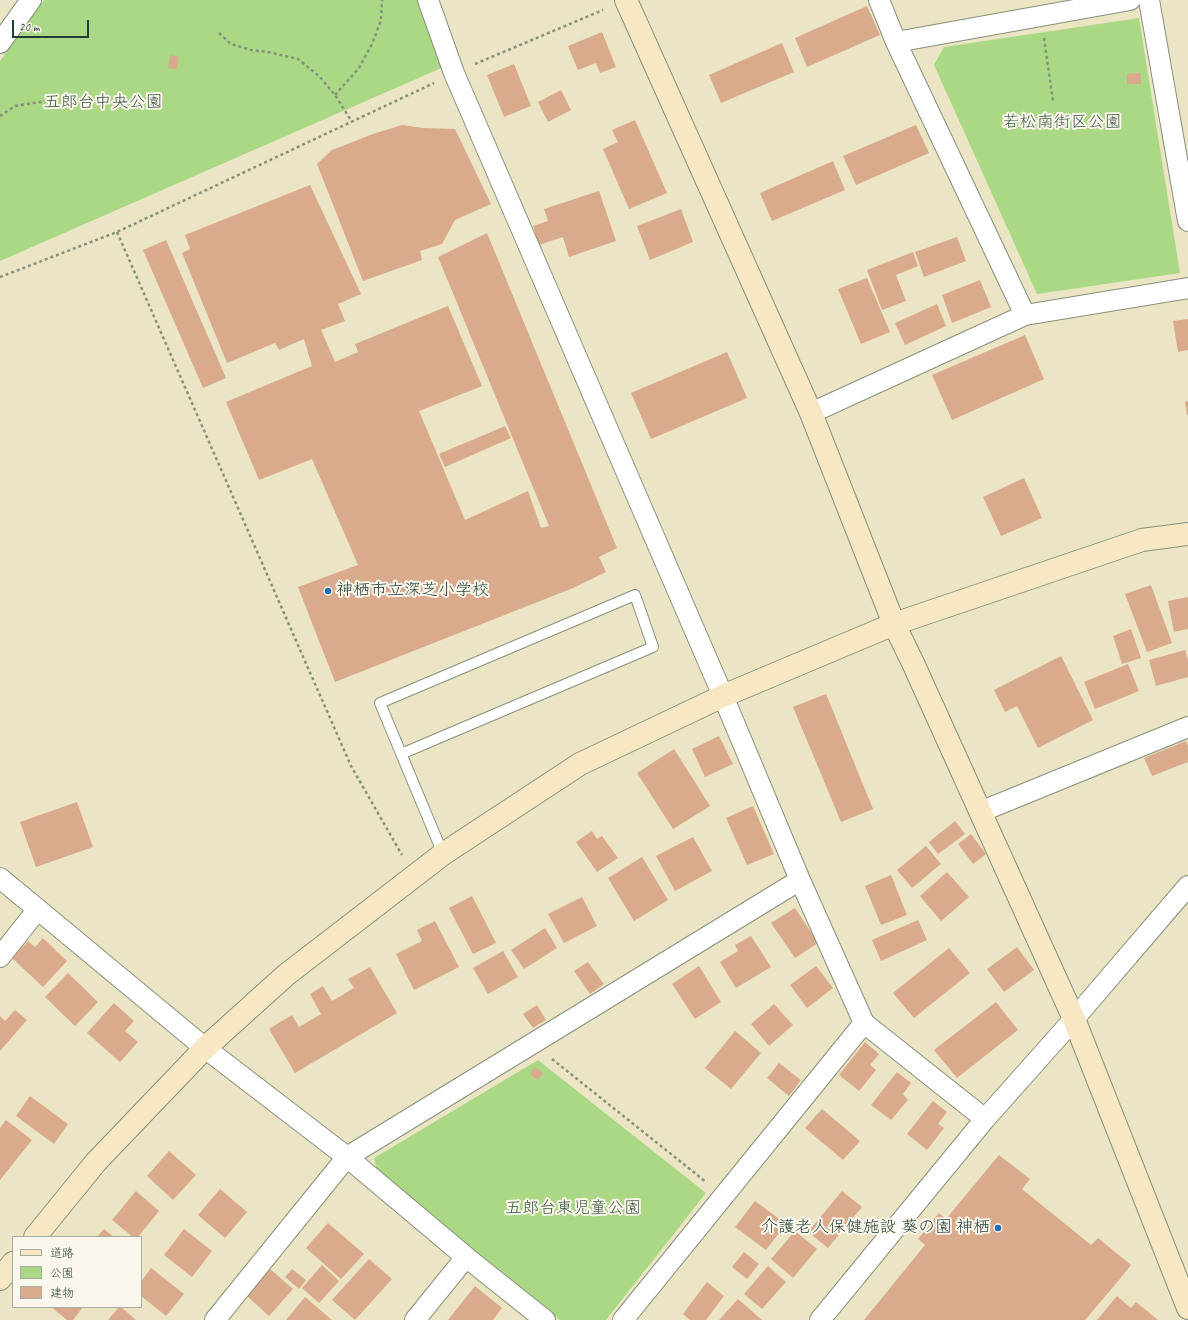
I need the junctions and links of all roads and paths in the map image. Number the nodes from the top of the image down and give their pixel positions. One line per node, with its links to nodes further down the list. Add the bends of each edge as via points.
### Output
1 (31, 0): 11 (street)
2 (382, 0): 13 (path, via 381,20 372,44 359,68)
3 (428, 0): 12 (street)
4 (626, 0): 12 (path); 23 (street)
5 (879, 0): 10 (street)
6 (1130, 0): 10 (street)
7 (1149, 0): 18 (street)
8 (219, 33): 13 (path, via 231,44 298,59 319,76)
9 (1044, 36): 15 (path)
10 (896, 42): 22 (street)
11 (0, 43)
12 (454, 73): 17 (path); 26 (street)
13 (335, 95): 17 (path)
14 (46, 101): 16 (path, via 15,106)
15 (1053, 101)
16 (0, 116)
17 (352, 122): 19 (path)
18 (1188, 221)
19 (116, 232): 20 (path); 31 (path, via 351,766)
20 (0, 277)
21 (1188, 288): 22 (street)
22 (1025, 314): 23 (street)
23 (812, 413): 25 (street)
24 (1188, 534): 25 (street, via 1142,540)
25 (894, 624): 26 (street); 29 (street)
26 (722, 696): 30 (street, via 580,764); 33 (street)
27 (1188, 727): 29 (street)
28 (401, 754): 30 (lane, via 653,647 635,595 380,703)
29 (980, 812): 37 (street)
30 (443, 854): 31 (street)
31 (414, 877): 40 (street, via 286,975)
32 (0, 878): 35 (street)
33 (800, 880): 38 (street); 39 (street)
34 (1188, 886): 37 (street)
35 (38, 909): 36 (street); 40 (street)
36 (0, 957)
37 (1074, 1019): 41 (street); 48 (street)
38 (864, 1023): 41 (street); 43 (street)
39 (533, 1044): 42 (street); 43 (path)
40 (205, 1048): 42 (street); 44 (street, via 96,1162)
41 (984, 1120): 53 (street)
42 (347, 1157): 45 (street); 49 (street)
43 (723, 1196): 52 (street)
44 (35, 1236)
45 (466, 1257): 50 (street); 51 (street)
46 (12, 1264): 47 (street)
47 (0, 1279)
48 (1188, 1308)
49 (215, 1320)
50 (416, 1320)
51 (545, 1320)
52 (623, 1320)
53 (820, 1320)

